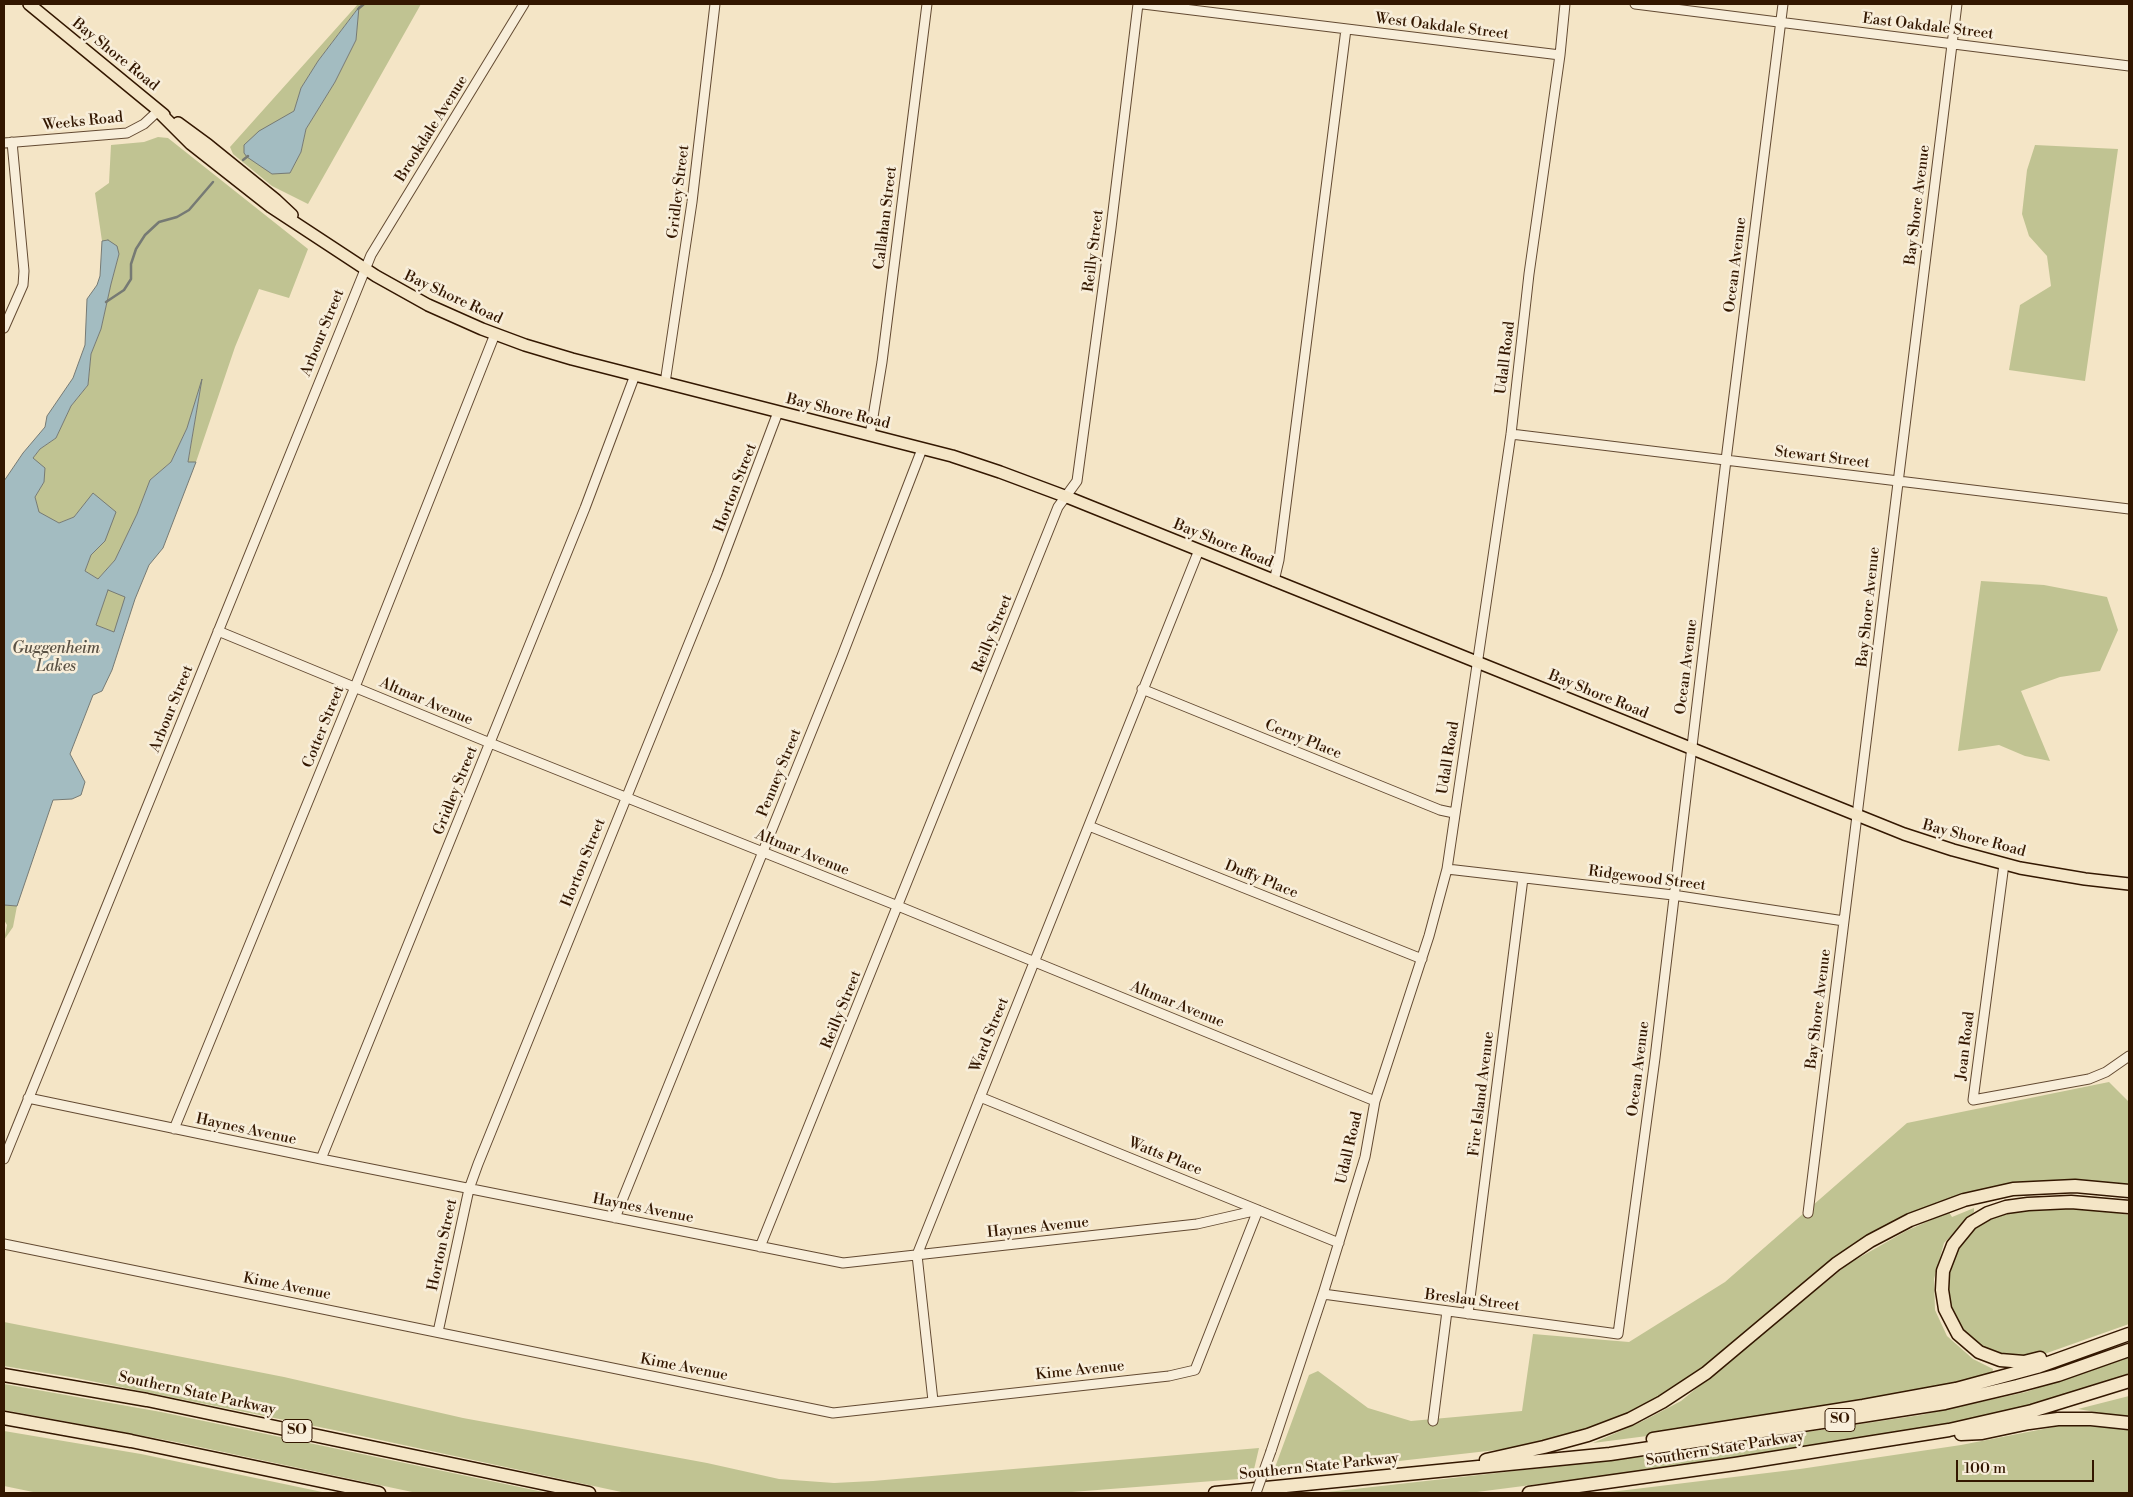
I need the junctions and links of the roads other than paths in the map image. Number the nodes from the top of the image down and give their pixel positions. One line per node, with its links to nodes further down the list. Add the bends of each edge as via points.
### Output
1 (29, 4): 16 (main road, Bay Shore Road)
2 (524, 4): 18 (street, Brookdale Avenue, via 374,248)
3 (715, 4): 22 (street, Gridley Street, via 692,202)
4 (928, 4): 25 (street, Callahan Street)
5 (1138, 4): 29 (street, Reilly Street, via 1077,478)
6 (1143, 4): 12 (street, West Oakdale Street)
7 (1565, 4): 14 (street, Udall Road)
8 (1635, 4): 11 (street, East Oakdale Street)
9 (1783, 4): 11 (street, Ocean Avenue)
10 (1957, 4): 13 (street, Bay Shore Avenue)
11 (1780, 22): 13 (street, East Oakdale Street); 27 (street, Ocean Avenue)
12 (1346, 29): 14 (street, West Oakdale Street); 32 (street)
13 (1952, 44): 15 (street, East Oakdale Street); 28 (street, Bay Shore Avenue)
14 (1560, 55): 24 (street, Udall Road, via 1529,274)
15 (2129, 66)
16 (158, 110): 17 (street, Weeks Road, via 144,124 127,133); 18 (main road, Bay Shore Road, via 208,145 276,200 307,230)
17 (8, 142): 19 (street, via 24,270 23,285)
18 (365, 270): 20 (main road, Bay Shore Road, via 434,308); 33 (street, Arbour Street)
19 (4, 328)
20 (494, 334): 21 (main road, Bay Shore Road, via 556,355); 35 (street, Cotter Street)
21 (635, 375): 22 (main road, Bay Shore Road); 37 (street, Gridley Street)
22 (665, 383): 23 (main road, Bay Shore Road)
23 (778, 412): 25 (main road, Bay Shore Road); 39 (street, Horton Street, via 717,574)
24 (1511, 434): 27 (street, Stewart Street); 34 (street, Udall Road)
25 (870, 436): 26 (main road, Bay Shore Road)
26 (922, 449): 29 (main road, Bay Shore Road, via 1000,472); 43 (street, Penney Street)
27 (1726, 460): 28 (street, Stewart Street); 38 (street, Ocean Avenue)
28 (1897, 482): 30 (street, Stewart Street); 41 (street, Bay Shore Avenue)
29 (1067, 497): 31 (main road, Bay Shore Road); 49 (street, Reilly Street, via 1058,507)
30 (2129, 509)
31 (1199, 550): 32 (main road, Bay Shore Road); 36 (street, Ward Street)
32 (1274, 581): 34 (main road, Bay Shore Road)
33 (218, 631): 35 (street, Altmar Avenue); 55 (street, Arbour Street)
34 (1477, 663): 38 (main road, Bay Shore Road); 40 (street, Udall Road)
35 (355, 687): 37 (street, Altmar Avenue); 57 (street, Cotter Street)
36 (1142, 689): 40 (street, Cerny Place); 42 (street, Ward Street)
37 (490, 743): 39 (street, Altmar Avenue); 59 (street, Gridley Street)
38 (1691, 749): 41 (main road, Bay Shore Road); 48 (street, Ocean Avenue)
39 (626, 798): 43 (street, Altmar Avenue); 60 (street, Horton Street)
40 (1454, 813): 45 (street, Udall Road)
41 (1857, 816): 44 (main road, Bay Shore Road, via 1918,840); 50 (street, Bay Shore Avenue)
42 (1089, 826): 51 (street, Duffy Place); 52 (street, Ward Street)
43 (763, 852): 49 (street, Altmar Avenue); 65 (street, Penney Street)
44 (2004, 864): 47 (main road, Bay Shore Road); 53 (street, Joan Road, via 1974,1100 2089,1079)
45 (1447, 869): 46 (street, Ridgewood Street); 51 (street, Udall Road)
46 (1522, 878): 48 (street, Ridgewood Street); 72 (street, Fire Island Avenue)
47 (2129, 884)
48 (1674, 895): 50 (street, Ridgewood Street); 75 (street, Ocean Avenue)
49 (898, 906): 52 (street, Altmar Avenue); 68 (street, Reilly Street)
50 (1844, 921): 64 (street, Bay Shore Avenue)
51 (1422, 958): 56 (street, Udall Road)
52 (1035, 962): 54 (street, Ward Street); 56 (street, Altmar Avenue)
53 (2129, 1056)
54 (980, 1097): 63 (street, Watts Place); 69 (street, Ward Street)
55 (28, 1098): 57 (street, Haynes Avenue); 58 (street, Arbour Street)
56 (1375, 1101): 66 (street, Udall Road, via 1365,1158)
57 (174, 1129): 59 (street, Haynes Avenue)
58 (4, 1159)
59 (321, 1159): 60 (street, Haynes Avenue)
60 (469, 1189): 65 (street, Haynes Avenue); 73 (street, Horton Street)
61 (2129, 1191): 85 (highway, via 2075,1186 2020,1188 1925,1213 1841,1259 1706,1373 1652,1408 1575,1439)
62 (2129, 1207): 74 (highway, via 2056,1202 1996,1209 1971,1223 1958,1238 1948,1253 1942,1281 1945,1309 1958,1334 1979,1352 2000,1360 2033,1360)
63 (1258, 1210): 66 (street, Watts Place); 69 (street, Haynes Avenue, via 1197,1224); 79 (street, Kime Avenue, via 1195,1370 1169,1376)
64 (1808, 1213)
65 (615, 1218): 68 (street, Haynes Avenue)
66 (1339, 1243): 70 (street, Udall Road)
67 (4, 1244): 73 (street, Kime Avenue)
68 (760, 1247): 69 (street, Haynes Avenue, via 842,1263)
69 (917, 1255): 79 (street, Ward Street)
70 (1323, 1294): 71 (street, Breslau Street); 89 (street, Udall Road, bridge)
71 (1447, 1311): 72 (street, Breslau Street); 81 (street)
72 (1468, 1314): 75 (street, Breslau Street)
73 (438, 1332): 79 (street, Kime Avenue, via 833,1413)
74 (2129, 1332): 84 (highway, Southern State Parkway / SO, via 2037,1367 1949,1390)
75 (1618, 1334)
76 (2129, 1350): 84 (highway, Southern State Parkway / SO, via 2036,1382 1944,1403 1610,1454)
77 (4, 1375): 87 (highway, Southern State Parkway / SO, via 147,1400)
78 (2129, 1381): 83 (highway, Southern State Parkway / SO, via 2015,1416)
79 (933, 1401)
80 (4, 1418): 86 (highway, via 147,1444)
81 (1433, 1421)
82 (2129, 1423): 83 (highway, via 2058,1419 1982,1433)
83 (1916, 1436): 90 (highway, Southern State Parkway / SO)
84 (1545, 1459): 85 (highway, Southern State Parkway / SO)
85 (1444, 1471): 88 (highway, Southern State Parkway / SO)
86 (379, 1493)
87 (588, 1493)
88 (1215, 1493)
89 (1256, 1493)
90 (1529, 1493)

